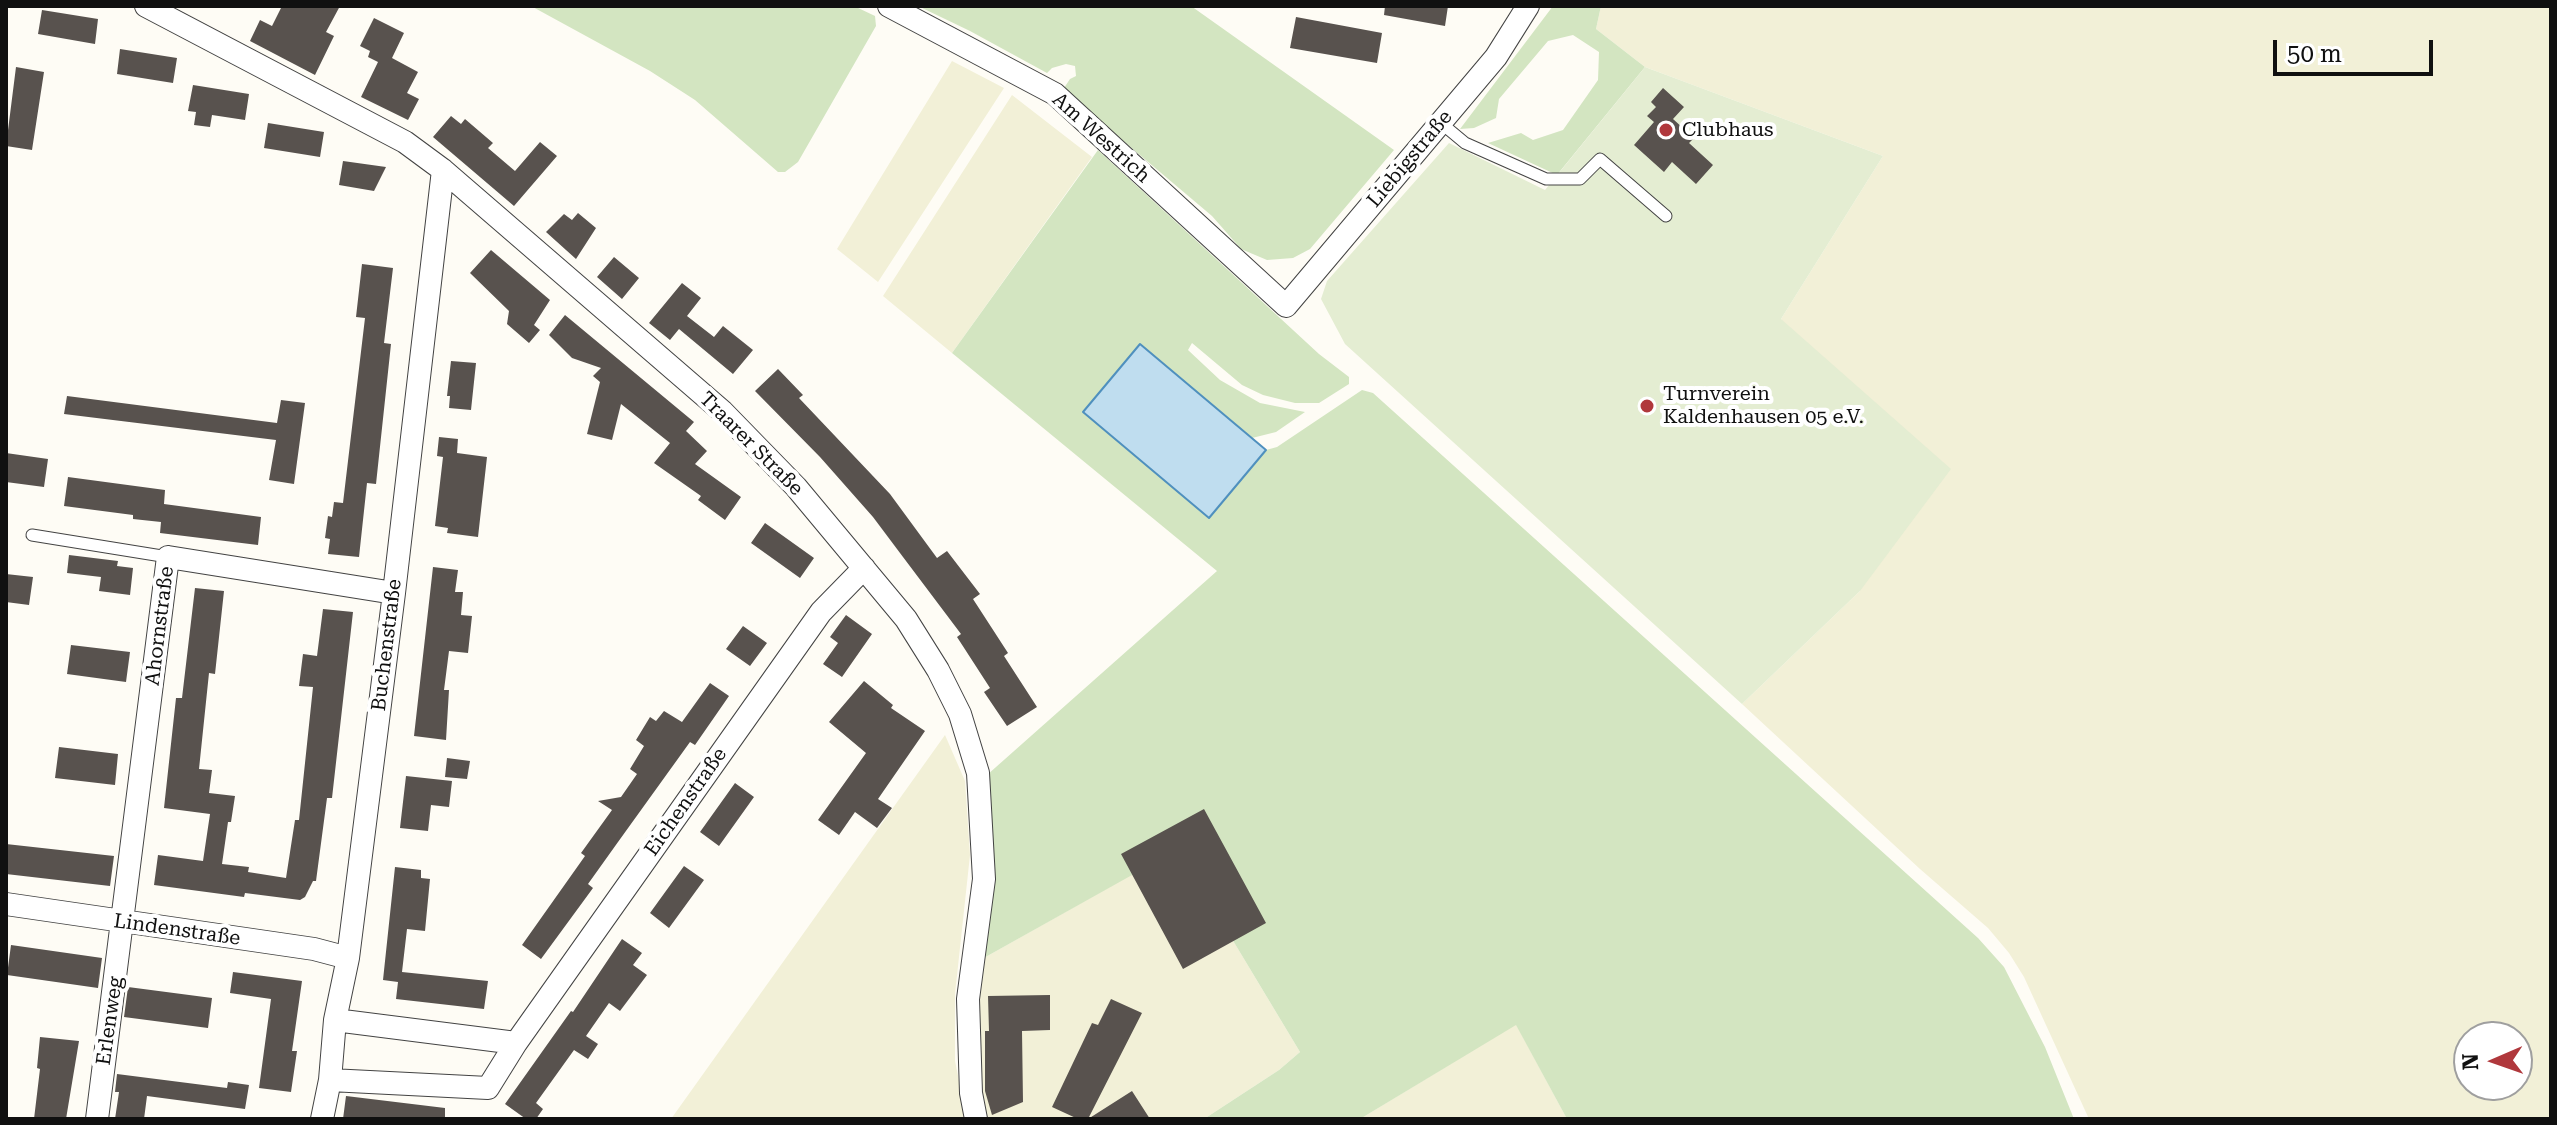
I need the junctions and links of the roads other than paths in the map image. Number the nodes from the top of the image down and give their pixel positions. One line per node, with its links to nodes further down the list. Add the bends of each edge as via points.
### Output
1 (146, 6): 5 (street, Traarer Straße, via 405,142)
2 (889, 6): 7 (street, Am Westrich, via 1055,94)
3 (1528, 6): 4 (street, Liebigstraße, via 1496,57)
4 (1441, 123): 6 (lane, via 1465,143 1546,179 1580,179 1600,159); 7 (street, Liebigstraße)
5 (443, 170): 10 (street, Traarer Straße, via 722,411); 11 (street, Buchenstraße)
6 (1666, 216)
7 (1286, 306)
8 (32, 535): 9 (lane)
9 (168, 557): 11 (street, Ahornstraße); 13 (street, Ahornstraße)
10 (864, 568): 16 (street, Eichenstraße, via 821,612); 20 (street, Traarer Straße, via 906,619 938,670 960,714 978,773 984,879 968,999)
11 (394, 593): 14 (street, Buchenstraße)
12 (6, 904): 13 (street, Lindenstraße)
13 (123, 922): 14 (street, Lindenstraße); 18 (street, Erlenweg)
14 (348, 958): 15 (street, Buchenstraße)
15 (335, 1020): 16 (street); 17 (street, Buchenstraße)
16 (516, 1043): 17 (street, Eichenstraße, via 488,1088)
17 (330, 1080): 19 (street, Buchenstraße)
18 (97, 1119)
19 (322, 1119)
20 (976, 1119)

